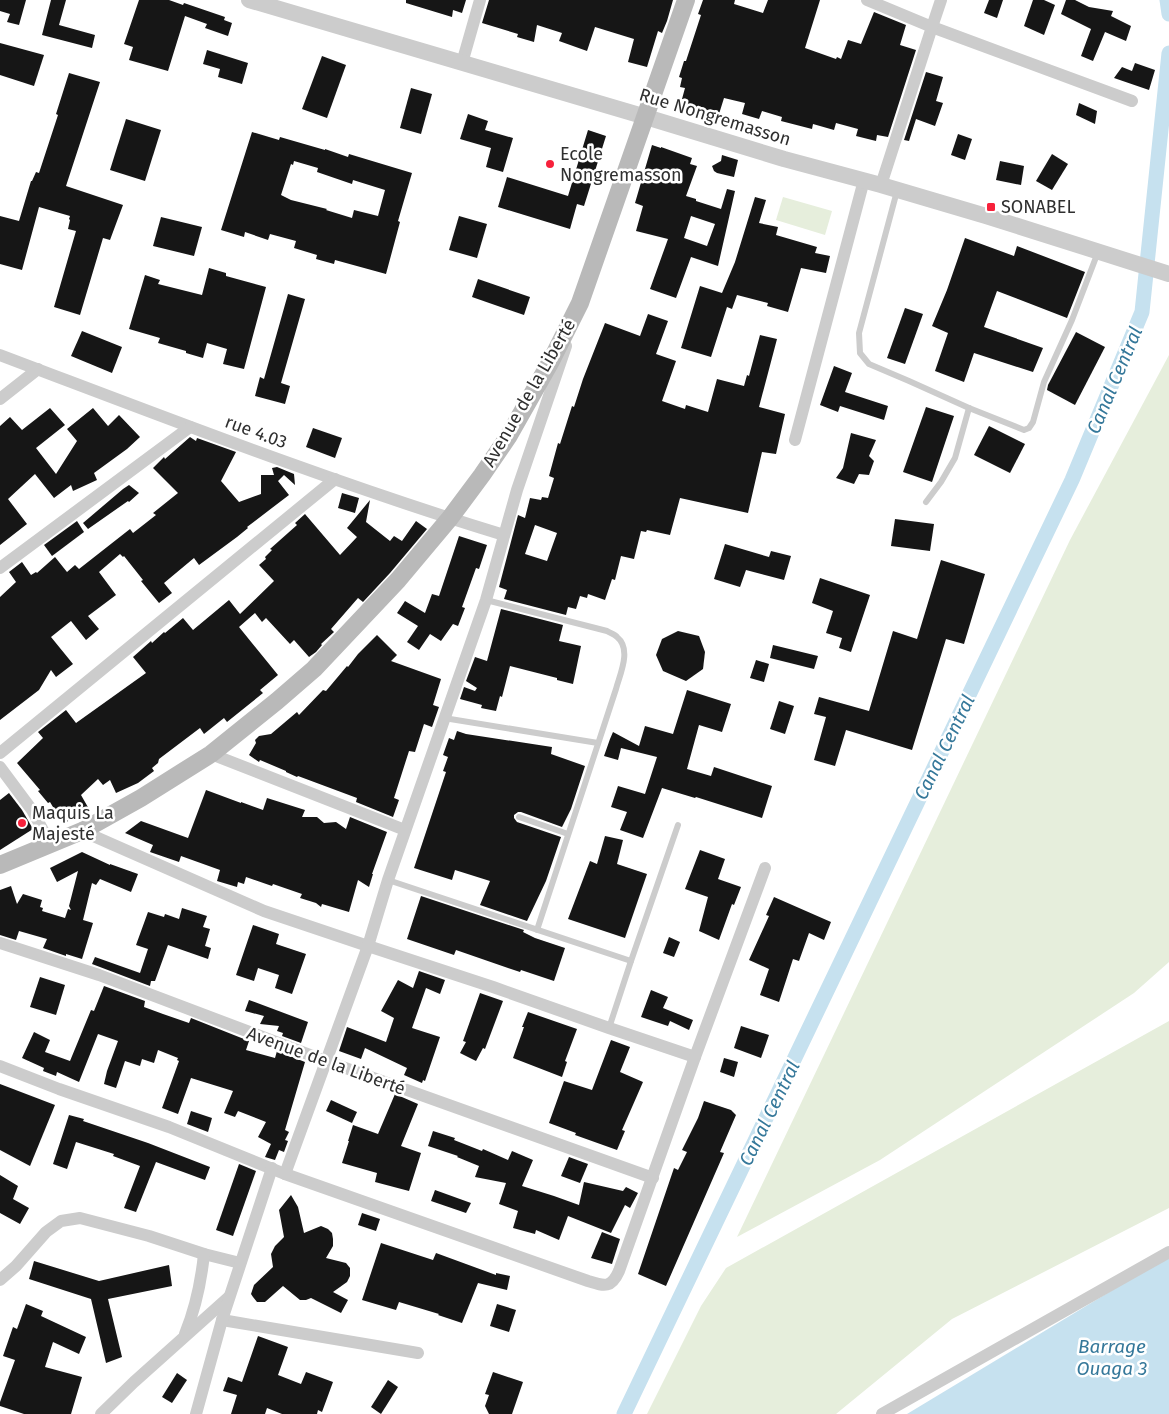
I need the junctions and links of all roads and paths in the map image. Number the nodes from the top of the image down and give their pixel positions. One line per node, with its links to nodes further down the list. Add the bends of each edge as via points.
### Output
1 (480, 0): 7 (street)
2 (686, 0): 9 (main road, Avenue de la Liberté)
3 (867, 0): 6 (street)
4 (942, 0): 6 (street)
5 (255, 1): 7 (street, Rue Nongremasson)
6 (932, 26): 8 (street); 11 (street)
7 (462, 63): 9 (street, Rue Nongremasson)
8 (1132, 101)
9 (646, 116): 10 (street, Rue Nongremasson); 15 (main road, Avenue de la Liberté)
10 (864, 180): 11 (street, Rue Nongremasson); 21 (street)
11 (881, 185): 12 (street, Rue Nongremasson)
12 (897, 190): 13 (street, Rue Nongremasson); 19 (lane, via 859,333 860,353 869,364)
13 (1099, 251): 14 (street, Rue Nongremasson); 19 (lane, via 1044,382 1029,428 1024,430)
14 (1169, 274)
15 (580, 304): 24 (main road, Avenue de la Liberté, via 508,437); 25 (street)
16 (0, 355): 17 (street, rue 4.03)
17 (38, 369): 18 (street); 20 (street, rue 4.03)
18 (0, 399)
19 (970, 408): 23 (lane, via 955,458)
20 (190, 427): 22 (street, rue 4.03); 26 (street)
21 (795, 440)
22 (335, 479): 24 (street, rue 4.03); 30 (street)
23 (926, 502)
24 (450, 518): 25 (street, rue 4.03); 31 (main road, Avenue de la Liberté, via 398,580 314,669)
25 (504, 535): 27 (street)
26 (0, 568)
27 (486, 600): 28 (street); 29 (lane, via 607,631 621,641 625,650 622,669)
28 (444, 718): 29 (lane); 35 (street)
29 (598, 743): 37 (lane)
30 (0, 753)
31 (211, 754): 35 (street); 36 (main road, Avenue de la Liberté)
32 (0, 767): 38 (street, via 32,810)
33 (519, 817): 37 (lane)
34 (678, 825): 45 (lane)
35 (406, 830): 41 (street)
36 (82, 831): 38 (main road, Avenue de la Liberté); 44 (street, via 264,910)
37 (568, 834): 42 (lane)
38 (51, 845): 39 (main road, Avenue de la Liberté)
39 (0, 864)
40 (766, 868): 47 (street)
41 (388, 880): 42 (lane); 44 (street)
42 (537, 930): 45 (lane)
43 (0, 942): 48 (street, Avenue de la Liberté, via 107,978)
44 (368, 946): 46 (street); 48 (street)
45 (631, 961): 46 (lane)
46 (609, 1028): 47 (street)
47 (695, 1058): 52 (street)
48 (326, 1061): 51 (street); 52 (street, Avenue de la Liberté)
49 (0, 1066): 50 (street)
50 (272, 1168): 51 (street); 55 (street)
51 (286, 1174): 52 (street, via 602,1286 615,1280)
52 (653, 1178)
53 (1169, 1252): 63 (street)
54 (204, 1254): 55 (street); 56 (street, via 80,1218 60,1221); 59 (street, via 199,1292)
55 (240, 1263): 57 (street)
56 (0, 1280)
57 (231, 1296): 58 (street); 59 (street)
58 (222, 1320): 60 (street); 62 (street)
59 (184, 1337): 61 (street)
60 (418, 1352)
61 (101, 1414)
62 (196, 1414)
63 (882, 1414)

